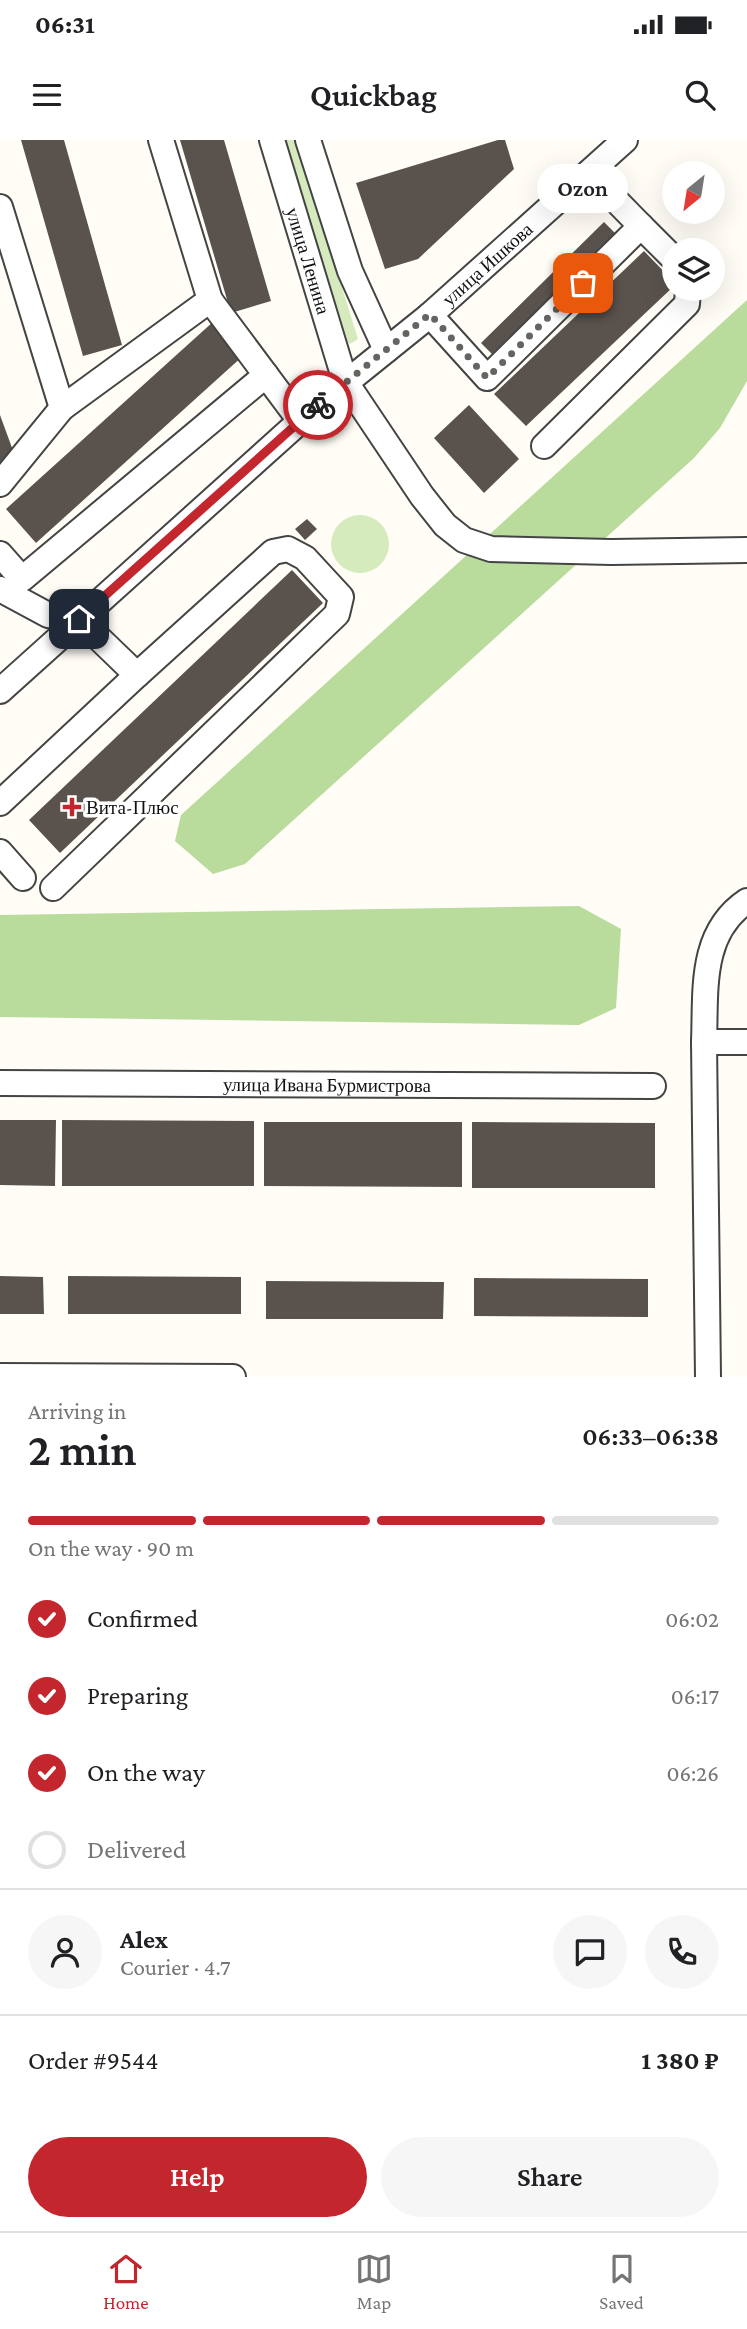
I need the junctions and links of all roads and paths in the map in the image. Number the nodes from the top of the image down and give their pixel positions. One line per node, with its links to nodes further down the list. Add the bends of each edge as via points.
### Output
1 (161, 140): 9 (street)
2 (272, 140): 14 (street, улица Ленина)
3 (308, 140): 12 (street, улица Ленина, via 349,271)
4 (625, 140): 5 (street, улица Ишкова)
5 (589, 173): 7 (street); 11 (street, улица Ишкова)
6 (0, 207): 15 (street)
7 (641, 226): 8 (street); 11 (street, via 487,378)
8 (662, 247)
9 (210, 300): 13 (street); 15 (street)
10 (687, 301): 17 (street)
11 (430, 314): 12 (street, улица Ишкова)
12 (386, 350): 14 (street, улица Ишкова)
13 (266, 375): 16 (street); 21 (street)
14 (345, 381): 16 (street, улица Ишкова); 19 (street, улица Ленина, via 422,496 464,540 491,549)
15 (62, 408): 18 (street)
16 (301, 422): 22 (street, улица Ишкова)
17 (544, 446)
18 (0, 484)
19 (747, 550)
20 (0, 554): 21 (street)
21 (11, 584): 22 (street, via 48,615)
22 (79, 619): 23 (street); 24 (street, улица Ишкова)
23 (137, 675): 25 (street); 28 (street, via 273,552 288,549 306,558 341,597 337,614)
24 (0, 691)
25 (0, 803)
26 (0, 852): 27 (street)
27 (23, 878)
28 (53, 888)
29 (747, 901): 30 (street, via 731,912 711,946)
30 (704, 1042): 31 (street); 36 (street)
31 (747, 1042)
32 (0, 1083): 33 (street, улица Ивана Бурмистрова)
33 (653, 1086)
34 (0, 1376): 35 (street)
35 (233, 1377)
36 (708, 1377)

